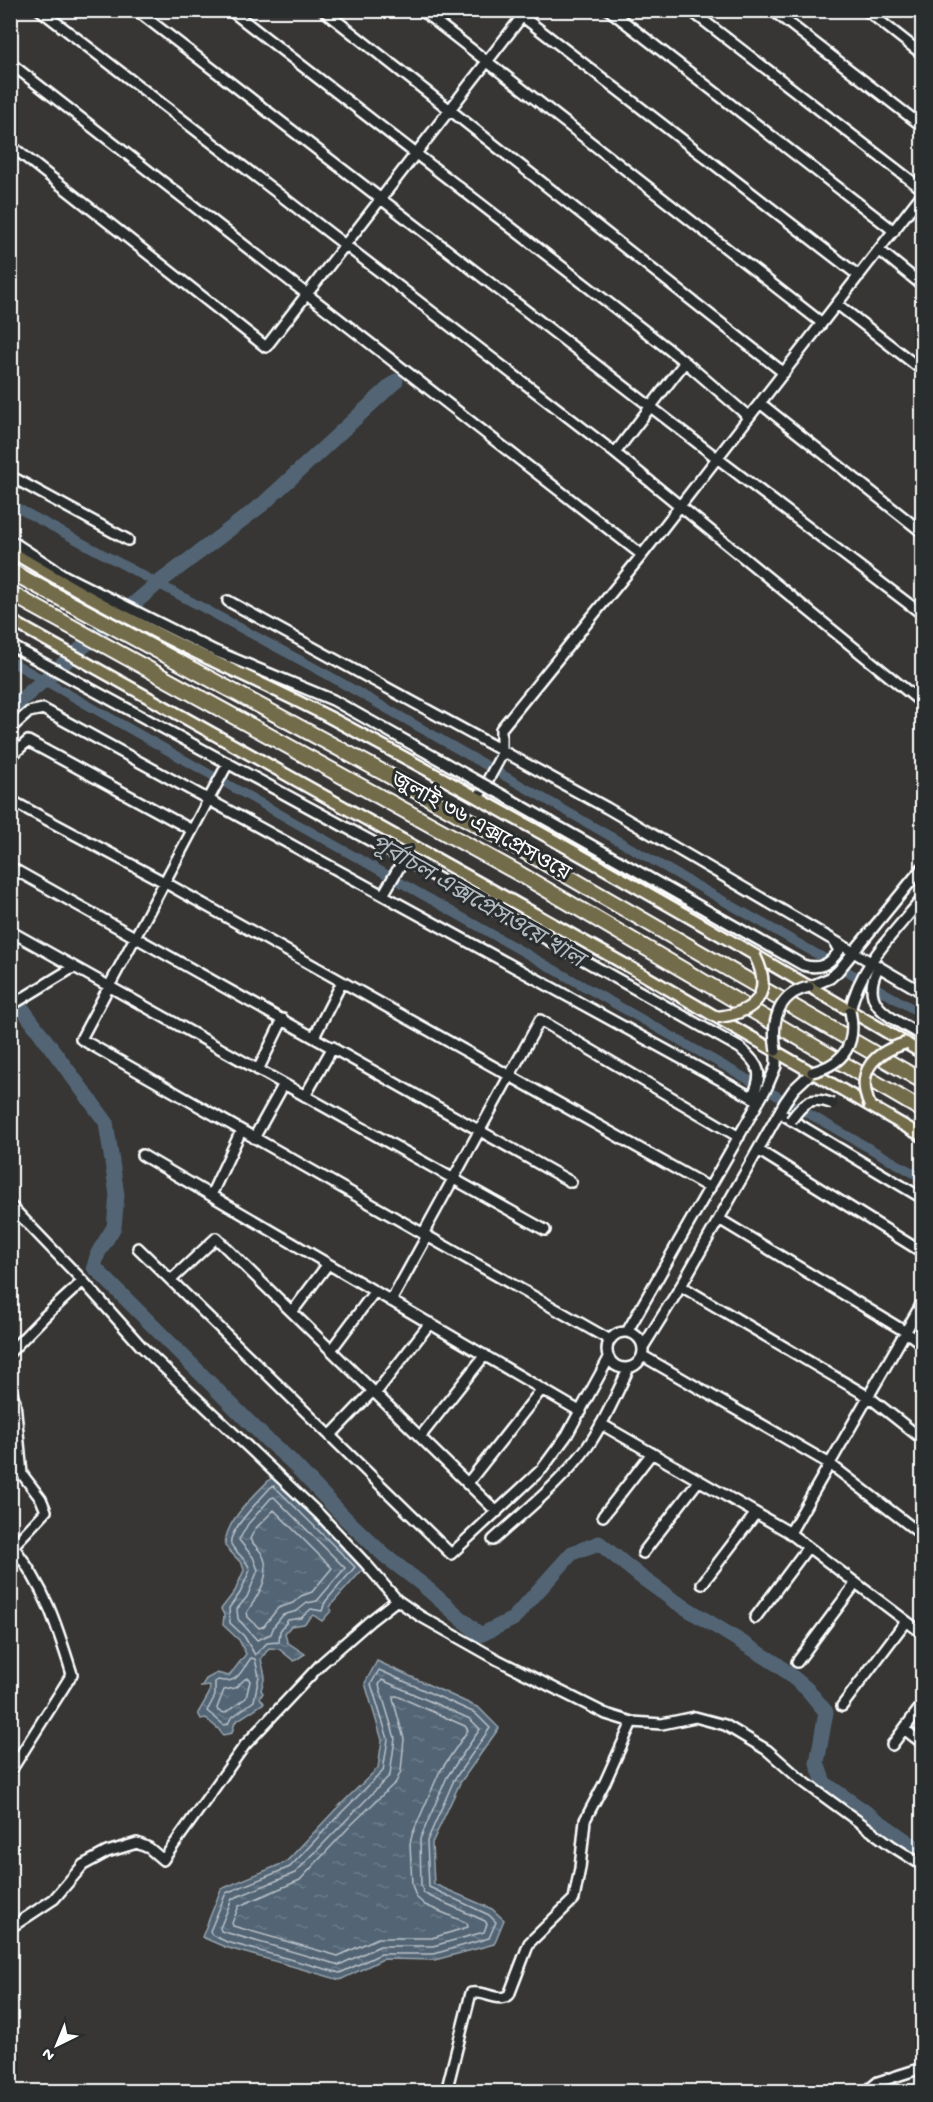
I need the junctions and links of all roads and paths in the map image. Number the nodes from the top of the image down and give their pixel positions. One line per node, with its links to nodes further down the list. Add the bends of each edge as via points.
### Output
1 (40, 10): 22 (street)
2 (136, 10): 19 (street)
3 (230, 10): 17 (street)
4 (323, 10): 14 (street)
5 (421, 10): 12 (street)
6 (609, 10): 21 (street)
7 (690, 10): 18 (street)
8 (772, 10): 15 (street)
9 (866, 10): 11 (street)
10 (521, 13): 12 (street); 24 (street)
11 (922, 54)
12 (487, 62): 14 (street); 28 (street)
13 (10, 63): 26 (street)
14 (449, 110): 17 (street); 31 (street)
15 (922, 126)
16 (10, 145): 26 (street, via 266,347)
17 (416, 153): 19 (street); 29 (street)
18 (922, 189)
19 (380, 199): 22 (street); 33 (street)
20 (921, 200): 21 (street)
21 (894, 231): 23 (street)
22 (345, 245): 26 (street); 35 (street)
23 (879, 250): 24 (street); 25 (street)
24 (859, 276): 27 (street)
25 (922, 285)
26 (307, 294): 43 (street)
27 (837, 304): 28 (street); 30 (street)
28 (822, 323): 31 (street)
29 (685, 362): 33 (street); 34 (street)
30 (922, 370)
31 (784, 373): 32 (street)
32 (760, 403): 34 (street); 39 (street)
33 (650, 406): 35 (street); 36 (street)
34 (749, 417): 36 (street)
35 (615, 453): 38 (street)
36 (717, 459): 38 (street); 48 (street)
37 (10, 476): 41 (street)
38 (680, 507): 43 (street); 53 (street)
39 (922, 532)
40 (10, 540): 45 (street)
41 (128, 540)
42 (10, 551): 45 (main road)
43 (642, 555): 55 (street, via 501,729)
44 (10, 571): 94 (highway, জুলাই ৩৬ এক্সপ্রেসওয়ে, via 388,775)
45 (64, 579): 50 (main road)
46 (10, 593): 100 (highway, জুলাই ৩৬ এক্সপ্রেসওয়ে, via 520,874)
47 (228, 601): 55 (street)
48 (922, 614)
49 (10, 620): 83 (main road)
50 (165, 632): 58 (street, via 333,700); 59 (main road)
51 (10, 643): 52 (street); 57 (street)
52 (34, 654)
53 (922, 703)
54 (10, 729): 60 (street, via 30,712 43,709)
55 (502, 753): 58 (street); 72 (street, via 617,814)
56 (10, 757): 62 (street, via 28,741)
57 (228, 763): 60 (street); 63 (street)
58 (486, 785): 59 (street); 72 (street, via 803,965 826,964 834,958 839,951)
59 (478, 798): 74 (main road)
60 (208, 799): 62 (street); 67 (street)
61 (10, 800): 66 (street)
62 (192, 830): 66 (street)
63 (404, 859): 67 (street); 97 (street, via 740,1048 754,1059 759,1070)
64 (10, 867): 70 (street)
65 (922, 868): 73 (street)
66 (164, 882): 70 (street); 77 (street)
67 (383, 895): 97 (street)
68 (922, 899): 75 (street)
69 (10, 932): 76 (street)
70 (136, 936): 79 (street); 84 (street)
71 (10, 937): 79 (street)
72 (834, 940): 73 (street)
73 (853, 952): 75 (street); 78 (street, via 830,978)
74 (755, 956): 78 (main road); 83 (main road, bridge, via 763,979 756,1000 741,1013)
75 (875, 964): 80 (street); 82 (street, via 858,984); 85 (street, via 871,993 874,1003)
76 (74, 967): 79 (street); 81 (street)
77 (342, 981): 86 (street); 93 (street)
78 (810, 987): 82 (main road); 89 (street, bridge, via 794,993 779,1010 773,1026)
79 (107, 988): 91 (street); 104 (street, via 81,1039)
80 (922, 992)
81 (12, 1006)
82 (850, 1011): 87 (main road); 92 (street, bridge, via 853,1029 843,1055)
83 (717, 1017): 89 (main road)
84 (283, 1019): 86 (street); 91 (street)
85 (922, 1036)
86 (314, 1037): 88 (street)
87 (906, 1043): 90 (main road); 99 (main road, bridge, via 885,1051 868,1067 864,1085)
88 (333, 1047): 96 (street); 103 (street)
89 (776, 1051): 92 (main road); 97 (street, via 773,1075)
90 (922, 1053)
91 (258, 1070): 95 (street)
92 (812, 1072): 99 (main road); 101 (street, via 794,1089)
93 (510, 1076): 103 (street); 106 (street, via 540,1020); 112 (street)
94 (922, 1081)
95 (284, 1084): 96 (street); 107 (street)
96 (305, 1096): 110 (street)
97 (756, 1099): 106 (street)
98 (833, 1104): 102 (street, bridge, via 820,1099 809,1101)
99 (870, 1106): 105 (main road)
100 (922, 1110)
101 (780, 1113): 108 (street); 114 (street)
102 (791, 1120)
103 (480, 1130): 110 (street); 111 (street)
104 (241, 1131): 107 (street); 113 (street)
105 (922, 1136)
106 (739, 1137): 112 (street)
107 (254, 1138): 118 (street)
108 (758, 1150): 116 (street); 120 (street)
109 (142, 1155): 113 (street)
110 (453, 1179): 117 (street); 118 (street)
111 (571, 1182)
112 (710, 1188): 130 (street)
113 (211, 1196): 121 (street)
114 (922, 1198)
115 (10, 1205): 122 (street)
116 (719, 1219): 124 (street); 131 (street)
117 (545, 1230)
118 (425, 1235): 126 (street); 132 (street)
119 (138, 1248): 123 (street)
120 (922, 1252)
121 (328, 1264): 125 (street); 128 (street)
122 (83, 1281): 135 (street); 165 (street, via 141,1346 319,1514)
123 (171, 1281): 128 (street, via 216,1238); 146 (street)
124 (681, 1286): 136 (street); 143 (street)
125 (375, 1291): 126 (street); 134 (street)
126 (391, 1301): 129 (street)
127 (922, 1303): 131 (street)
128 (292, 1312): 134 (street)
129 (430, 1323): 137 (street); 142 (street)
130 (627, 1332): 132 (street); 136 (street, via 639,1338)
131 (906, 1332): 133 (street); 143 (street)
132 (610, 1340): 138 (street)
133 (922, 1344)
134 (331, 1350): 142 (street)
135 (10, 1352)
136 (643, 1352): 139 (street, via 637,1364); 150 (street)
137 (485, 1355): 141 (street); 147 (street)
138 (609, 1358): 139 (street, via 616,1365); 144 (street)
139 (629, 1368): 145 (street)
140 (10, 1386): 176 (street, via 22,1474 46,1510 13,1546 42,1590 72,1674)
141 (542, 1389): 144 (street); 154 (street)
142 (374, 1393): 146 (street); 147 (street)
143 (868, 1396): 148 (street); 150 (street)
144 (581, 1412): 151 (street)
145 (601, 1424): 149 (street); 153 (street)
146 (330, 1436): 155 (street, via 451,1554)
147 (420, 1437): 154 (street)
148 (922, 1439)
149 (652, 1454): 152 (street); 157 (street)
150 (830, 1464): 158 (street); 159 (street)
151 (542, 1469): 153 (street); 155 (street)
152 (699, 1480): 156 (street); 162 (street)
153 (558, 1482): 160 (street)
154 (467, 1484): 155 (street)
155 (497, 1512)
156 (756, 1513): 158 (street); 164 (street)
157 (603, 1516)
158 (790, 1533): 161 (street)
159 (922, 1535)
160 (493, 1540)
161 (808, 1547): 163 (street); 166 (street)
162 (643, 1553)
163 (856, 1583): 167 (street); 169 (street)
164 (702, 1584)
165 (398, 1600): 172 (street, via 498,1660 606,1714); 178 (street, via 322,1663 245,1745 163,1860 137,1844 107,1852 83,1865 54,1899)
166 (755, 1618)
167 (906, 1621): 168 (street); 171 (street)
168 (922, 1633)
169 (797, 1662)
170 (922, 1705): 173 (street)
171 (842, 1706)
172 (632, 1722): 177 (street, via 662,1724 695,1717 725,1725 767,1750 800,1779); 180 (street, via 585,1820 574,1899 529,1943 509,1995 502,1999 471,1993)
173 (904, 1729): 174 (street); 175 (street)
174 (922, 1743)
175 (892, 1745)
176 (10, 1772)
177 (922, 1865)
178 (10, 1928)
179 (922, 2068): 181 (street, via 878,2082)
180 (446, 2091)
181 (866, 2091)

